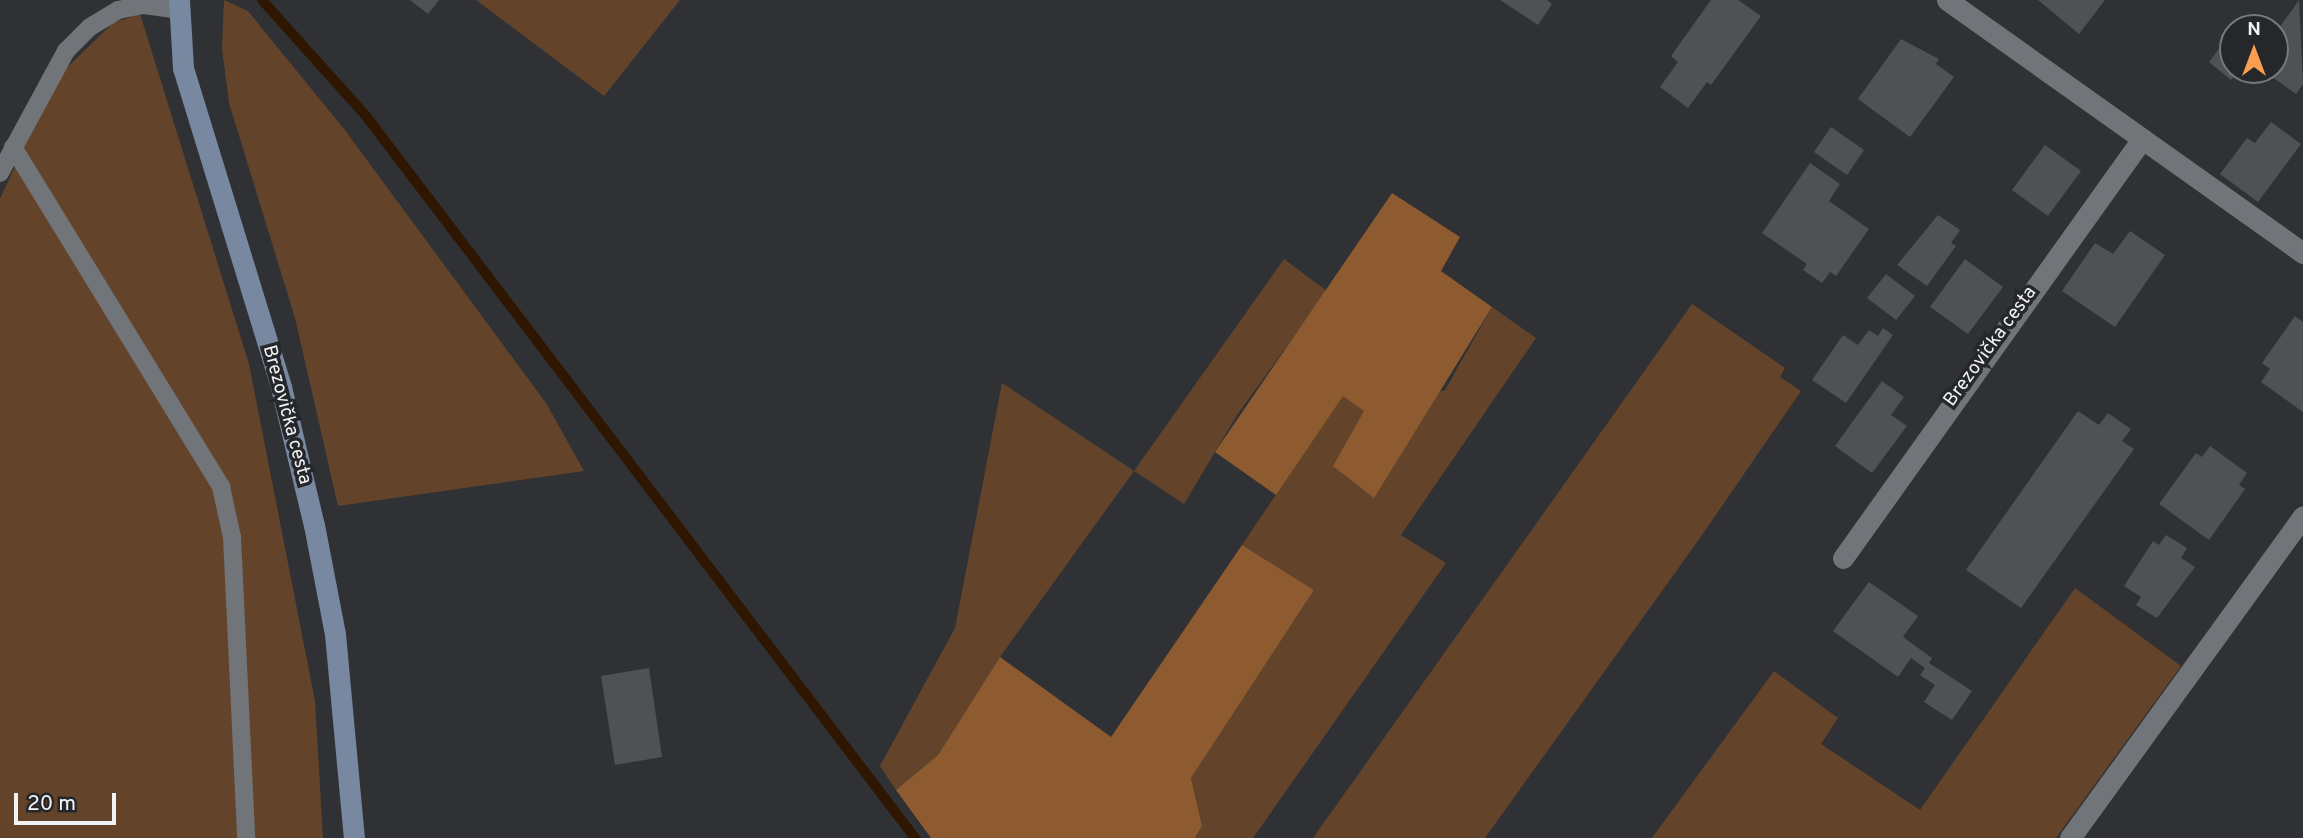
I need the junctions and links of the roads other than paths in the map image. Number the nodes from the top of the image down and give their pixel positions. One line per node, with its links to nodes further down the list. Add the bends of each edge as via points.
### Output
1 (1947, 0): 3 (street)
2 (179, 5): 4 (lane, via 118,10 90,27 66,51); 10 (main road, Brezovička cesta, via 183,68 281,387 314,525 335,634)
3 (2142, 139): 6 (street); 8 (street, Brezovička cesta)
4 (13, 147): 5 (lane); 9 (lane, via 221,487 232,537)
5 (0, 173)
6 (2303, 253)
7 (2303, 516): 11 (street)
8 (1843, 558)
9 (246, 838)
10 (355, 838)
11 (2070, 838)

